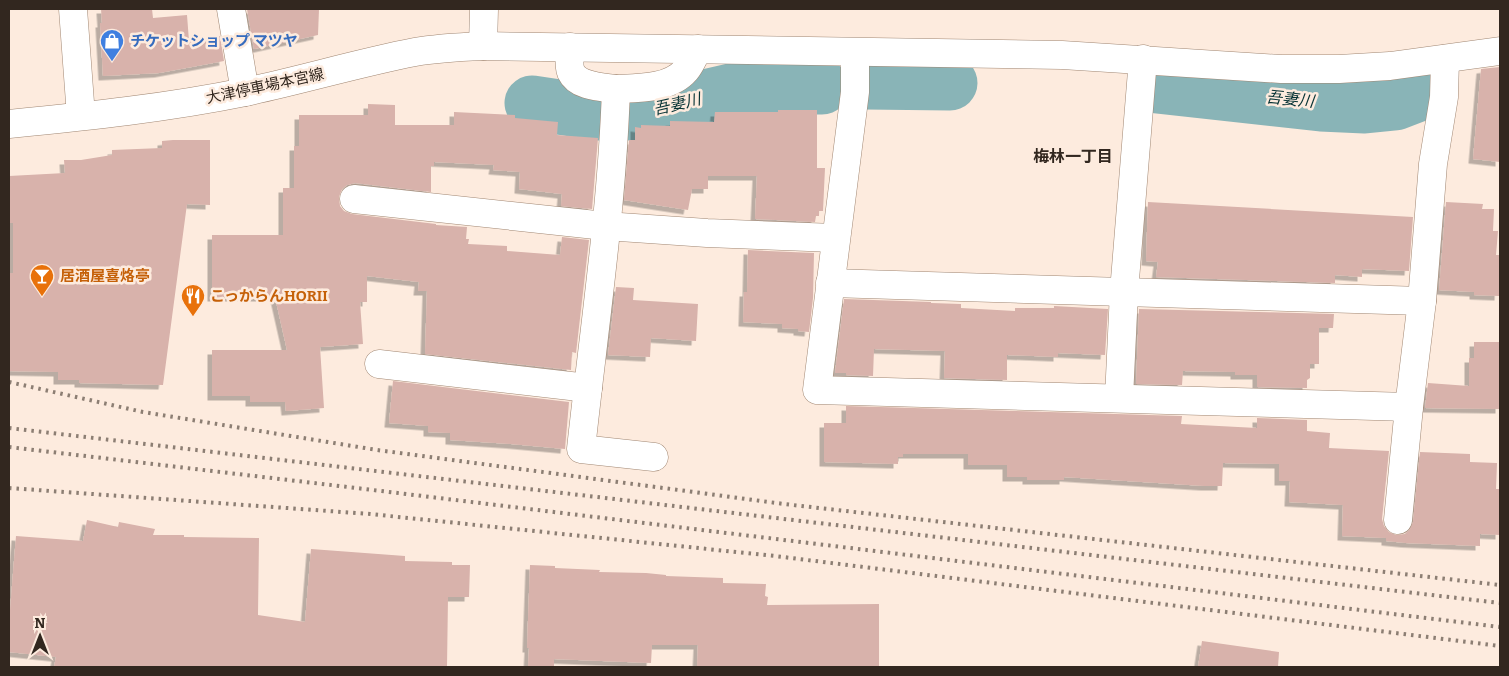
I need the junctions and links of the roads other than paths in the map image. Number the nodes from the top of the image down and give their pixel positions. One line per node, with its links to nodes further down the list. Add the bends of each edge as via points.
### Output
1 (73, 9): 13 (street)
2 (231, 9): 11 (street)
3 (484, 9): 4 (street)
4 (483, 46): 5 (street, 大津停車場本宮線); 11 (street, 大津停車場本宮線, via 415,52)
5 (570, 47): 6 (street, 大津停車場本宮線); 12 (street, via 572,73)
6 (698, 49): 10 (street, 大津停車場本宮線); 12 (street, via 680,75 665,83 643,88)
7 (1500, 51): 8 (street, 大津停車場本宮線)
8 (1445, 59): 9 (street, 大津停車場本宮線, via 1339,69 1281,69); 20 (street, via 1444,98 1433,164)
9 (1143, 60): 10 (street, 大津停車場本宮線, via 1062,55); 19 (street)
10 (855, 71): 17 (street)
11 (245, 92): 13 (street, 大津停車場本宮線)
12 (615, 105): 16 (street)
13 (81, 116): 14 (street, 大津停車場本宮線)
14 (9, 124)
15 (354, 199): 16 (street)
16 (606, 226): 17 (street); 22 (street)
17 (835, 238): 18 (street)
18 (830, 283): 19 (street); 23 (street, via 817,390)
19 (1124, 292): 20 (street); 23 (street)
20 (1422, 301): 24 (street)
21 (378, 364): 22 (street)
22 (588, 388): 25 (street, via 581,449)
23 (1119, 398): 24 (street)
24 (1408, 407): 26 (street)
25 (654, 457)
26 (1398, 520)

